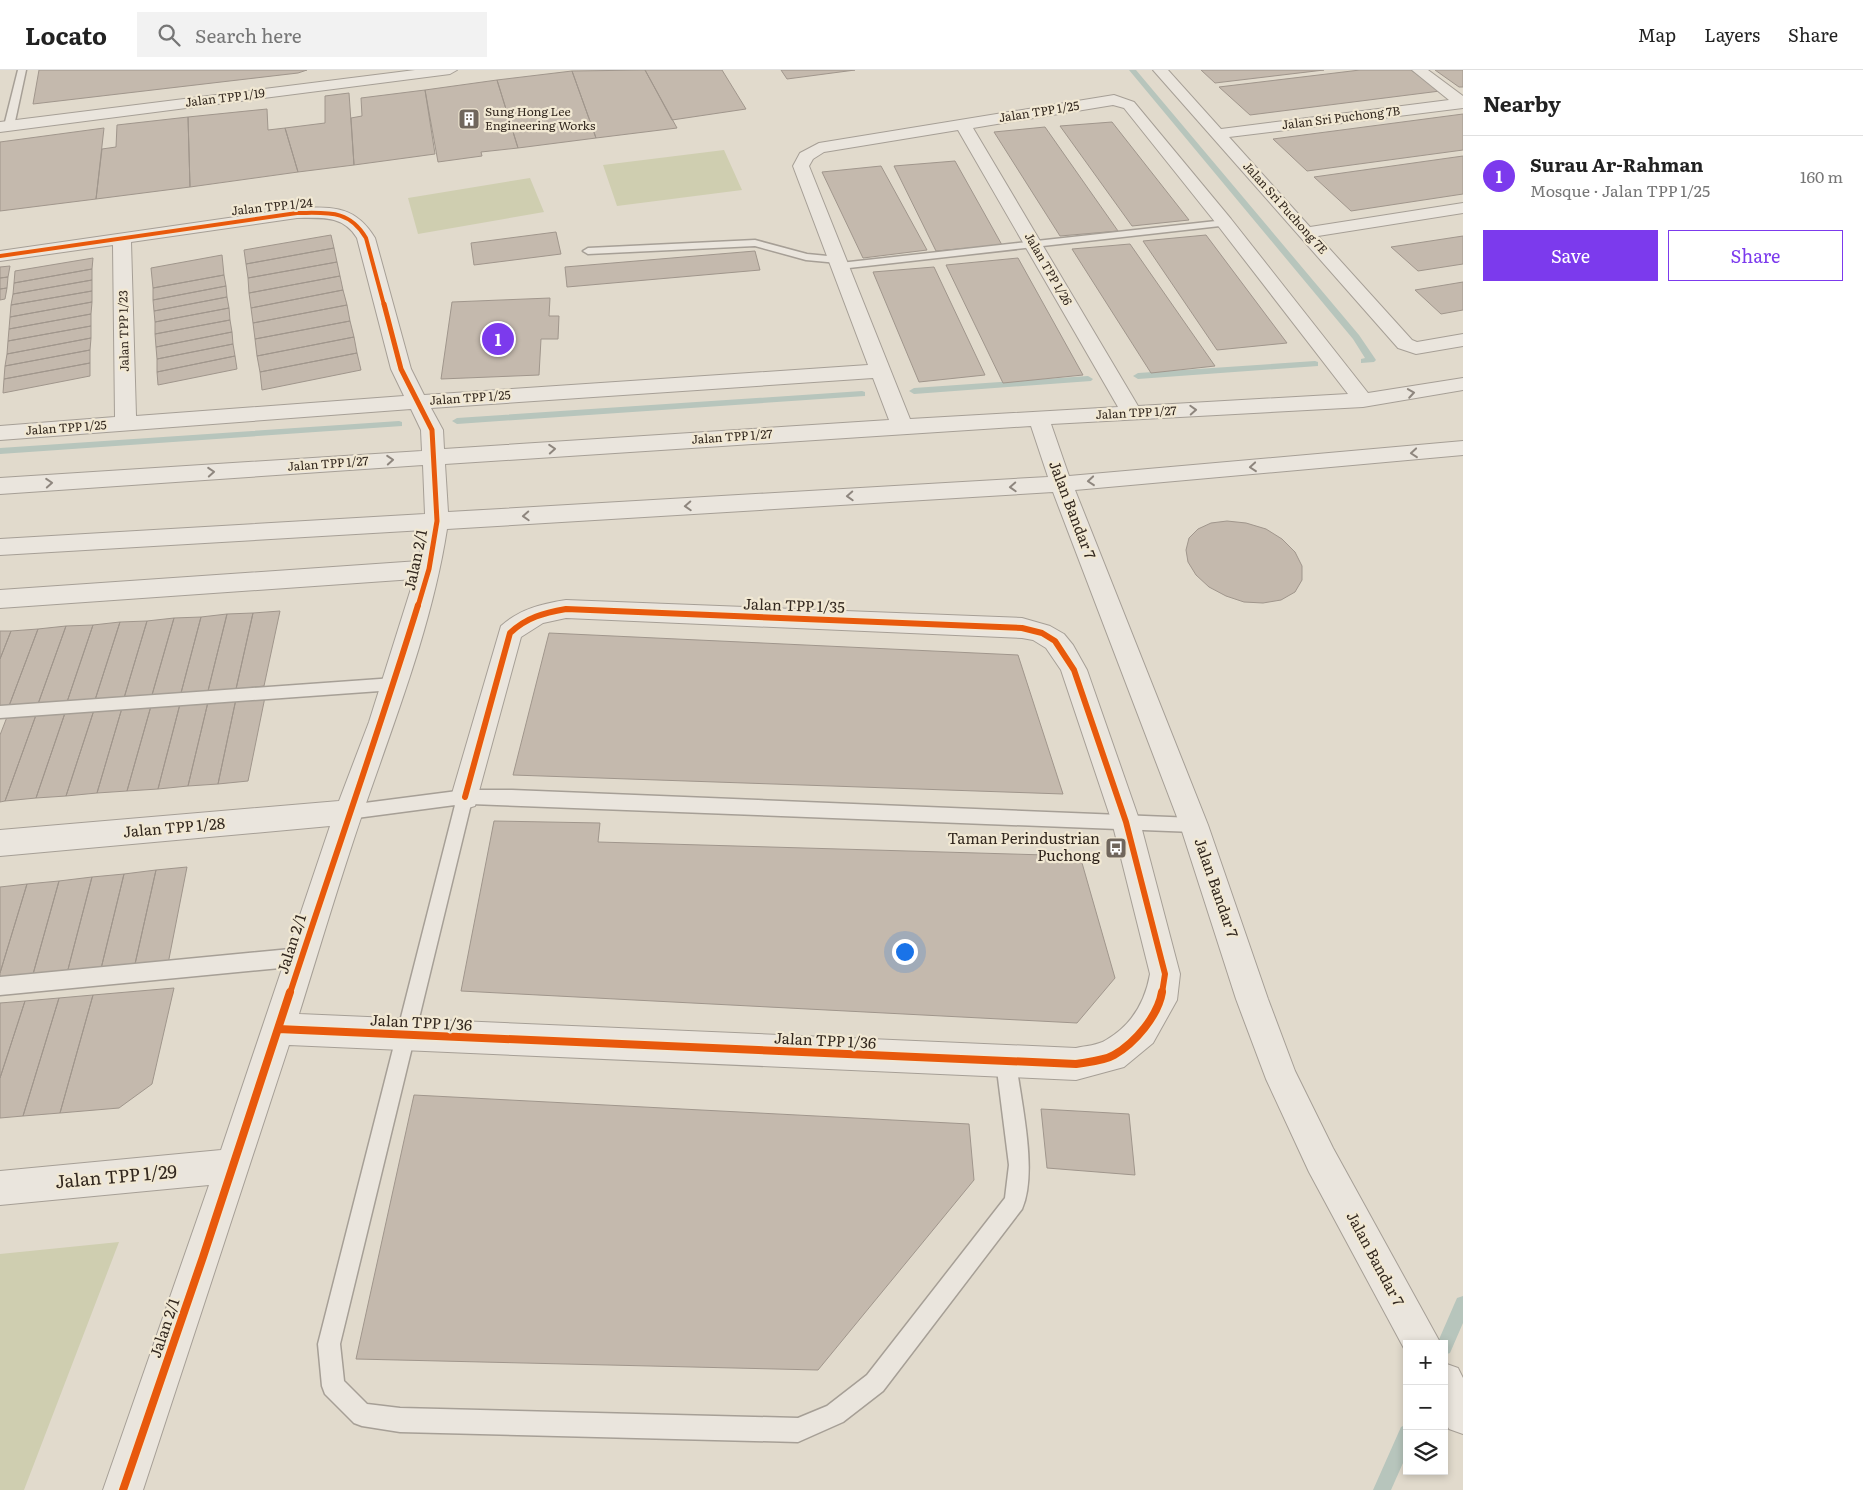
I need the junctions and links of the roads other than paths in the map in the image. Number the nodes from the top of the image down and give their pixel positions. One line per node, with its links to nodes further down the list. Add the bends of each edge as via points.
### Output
1 (22, 70): 8 (lane)
2 (450, 70): 5 (street, Jalan TPP 1/19)
3 (1160, 70): 9 (street, Jalan Sri Puchong 7E)
4 (1419, 70): 6 (street)
5 (362, 76): 8 (street, Jalan TPP 1/19)
6 (1463, 103): 9 (street, Jalan Sri Puchong 7B)
7 (964, 124): 11 (street, Jalan TPP 1/25, via 1121,101 1129,104); 14 (street, Jalan TPP 1/26); 17 (street, Jalan TPP 1/25, via 819,148 806,156 801,166)
8 (4, 127)
9 (1218, 134): 12 (street, Jalan Sri Puchong 7E)
10 (1463, 208): 12 (street)
11 (1225, 223): 14 (lane); 21 (street, Jalan TPP 1/25)
12 (1306, 233): 18 (street, Jalan Sri Puchong 7E, via 1409,347)
13 (122, 238): 16 (street, Jalan TPP 1/24); 22 (street, Jalan TPP 1/24, via 297,213 338,214 354,219 366,238 401,369); 25 (street, Jalan TPP 1/23)
14 (1034, 244): 17 (lane); 23 (street, Jalan TPP 1/26)
15 (588, 251): 17 (lane, via 745,242)
16 (0, 256)
17 (839, 263): 19 (street, Jalan TPP 1/25)
18 (1463, 340)
19 (881, 371): 22 (street, Jalan TPP 1/25); 26 (street, Jalan TPP 1/25)
20 (1463, 384): 21 (street, Jalan TPP 1/27, one-way to 20)
21 (1363, 400): 23 (street, Jalan TPP 1/27, one-way to 21)
22 (416, 402): 25 (street, Jalan TPP 1/25); 29 (street, Jalan 2/1, via 432,430)
23 (1132, 413): 24 (street, Jalan TPP 1/27)
24 (1039, 419): 26 (street, Jalan TPP 1/27); 30 (street, Jalan Bandar 7)
25 (126, 424): 27 (street, Jalan TPP 1/25)
26 (902, 426): 29 (street, Jalan TPP 1/27, one-way to 26)
27 (0, 433)
28 (1463, 448): 30 (street, one-way to 30)
29 (435, 457): 31 (street, Jalan TPP 1/27, one-way to 29); 32 (street, Jalan 2/1)
30 (1061, 484): 32 (street, one-way to 32); 41 (street, Jalan Bandar 7)
31 (0, 486)
32 (437, 521): 33 (street); 34 (street, Jalan 2/1)
33 (0, 547)
34 (429, 569): 35 (street); 36 (street, Jalan 2/1)
35 (0, 599)
36 (394, 684): 37 (lane); 39 (street, Jalan 2/1)
37 (0, 712)
38 (465, 797): 39 (lane); 40 (lane); 40 (street, Jalan TPP 1/35, via 510,633 523,619 541,613 576,610 1022,628 1045,632 1063,648 1074,670); 46 (lane)
39 (349, 812): 42 (street, Jalan TPP 1/28); 43 (street, Jalan 2/1)
40 (1126, 822): 41 (lane); 47 (street, Jalan TPP 1/36, via 1165,974 1160,1000 1142,1032 1113,1056 1076,1064)
41 (1194, 825): 50 (street, Jalan Bandar 7, via 1279,1070 1321,1160)
42 (0, 843)
43 (301, 957): 44 (lane); 45 (street, Jalan 2/1)
44 (0, 986)
45 (278, 1029): 46 (street, Jalan TPP 1/36); 48 (street, Jalan 2/1)
46 (405, 1035): 47 (street, Jalan TPP 1/36); 47 (lane, via 329,1344 333,1386 362,1415 400,1420 798,1430 836,1414 876,1383 1015,1202 1019,1166)
47 (1006, 1062)
48 (233, 1166): 49 (street, Jalan TPP 1/29); 53 (street, Jalan 2/1)
49 (0, 1188)
50 (1420, 1340)
51 (1446, 1385): 52 (street)
52 (1463, 1415)
53 (123, 1490)

